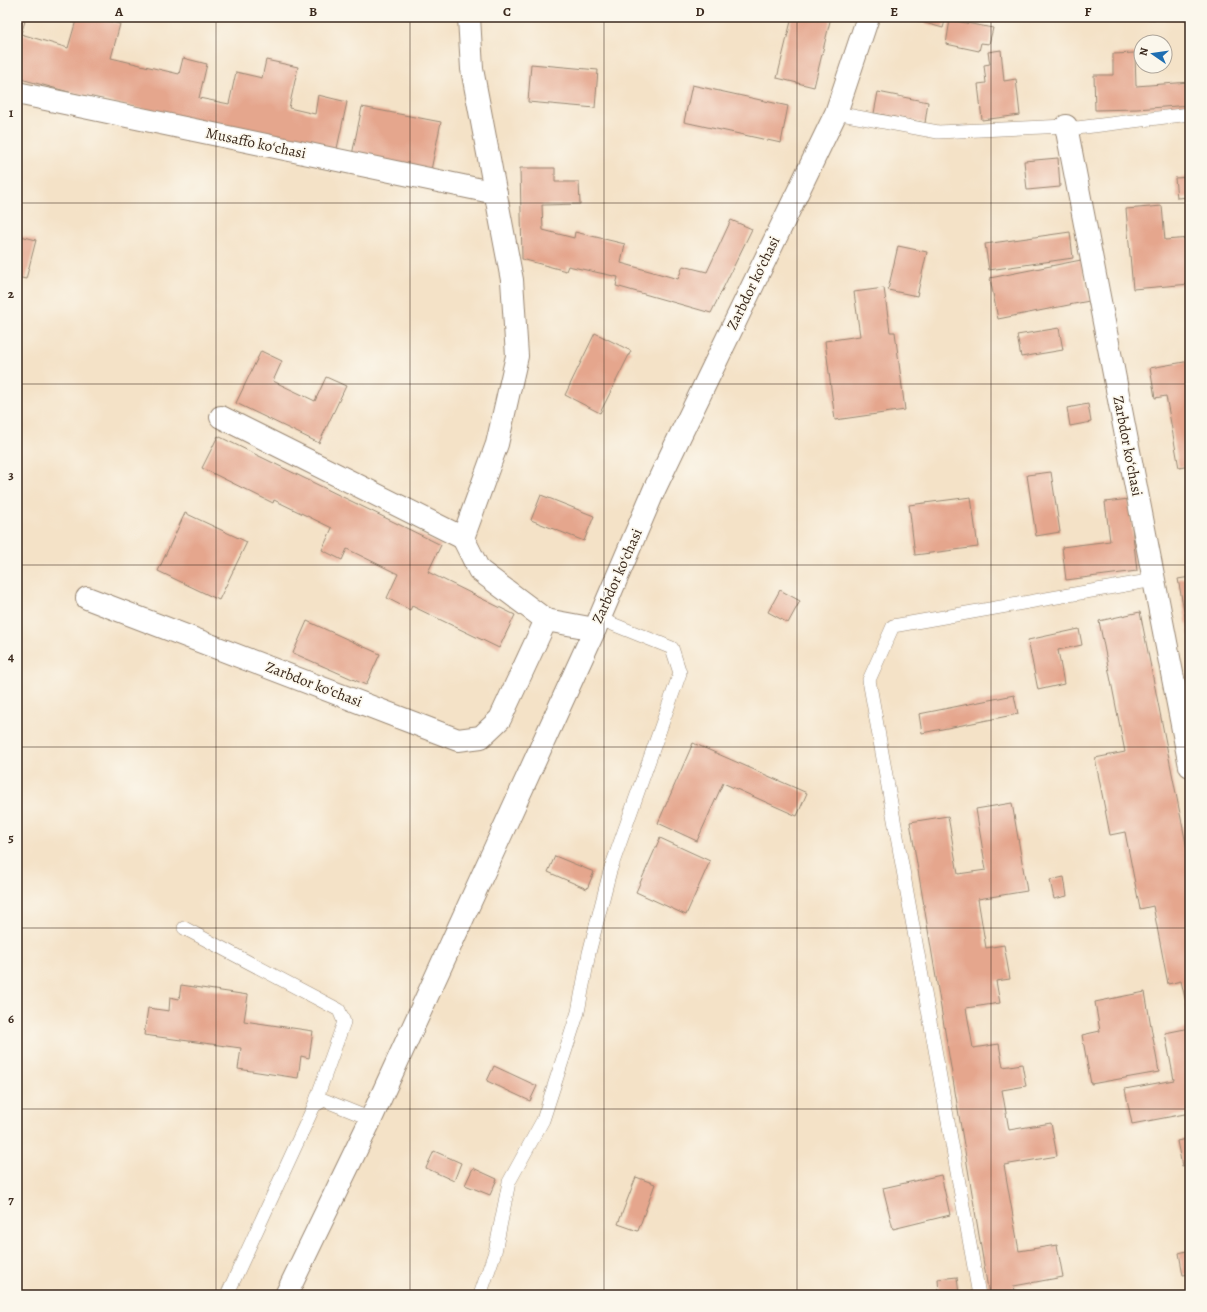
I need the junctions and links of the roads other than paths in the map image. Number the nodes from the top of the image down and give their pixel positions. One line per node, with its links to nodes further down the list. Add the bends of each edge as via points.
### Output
1 (468, 17): 7 (street, via 472,69)
2 (868, 17): 4 (street, Zarbdor koʻchasi)
3 (17, 92): 7 (street, Musaffo koʻchasi)
4 (836, 113): 6 (lane, via 938,132); 13 (street, Zarbdor koʻchasi, via 671,454)
5 (1190, 114): 6 (lane, via 1077,128)
6 (1066, 126): 10 (street, Zarbdor koʻchasi)
7 (496, 192): 9 (street, via 512,280 517,356 497,444)
8 (221, 417): 9 (street)
9 (463, 538): 12 (street, via 479,570)
10 (1154, 580): 14 (street, Zarbdor koʻchasi); 21 (lane, via 893,626 869,680)
11 (88, 598): 12 (street, Zarbdor koʻchasi, via 458,740 480,737 500,718)
12 (546, 620): 13 (street, Zarbdor koʻchasi)
13 (597, 624): 17 (street); 20 (lane, via 672,648 680,673 610,871 578,1012 543,1120 509,1182 495,1252)
14 (1190, 766)
15 (184, 928): 16 (lane, via 339,1010 344,1022)
16 (314, 1106): 17 (lane, via 324,1100); 18 (lane)
17 (371, 1119): 19 (street)
18 (227, 1295)
19 (286, 1295)
20 (480, 1295)
21 (979, 1295)

